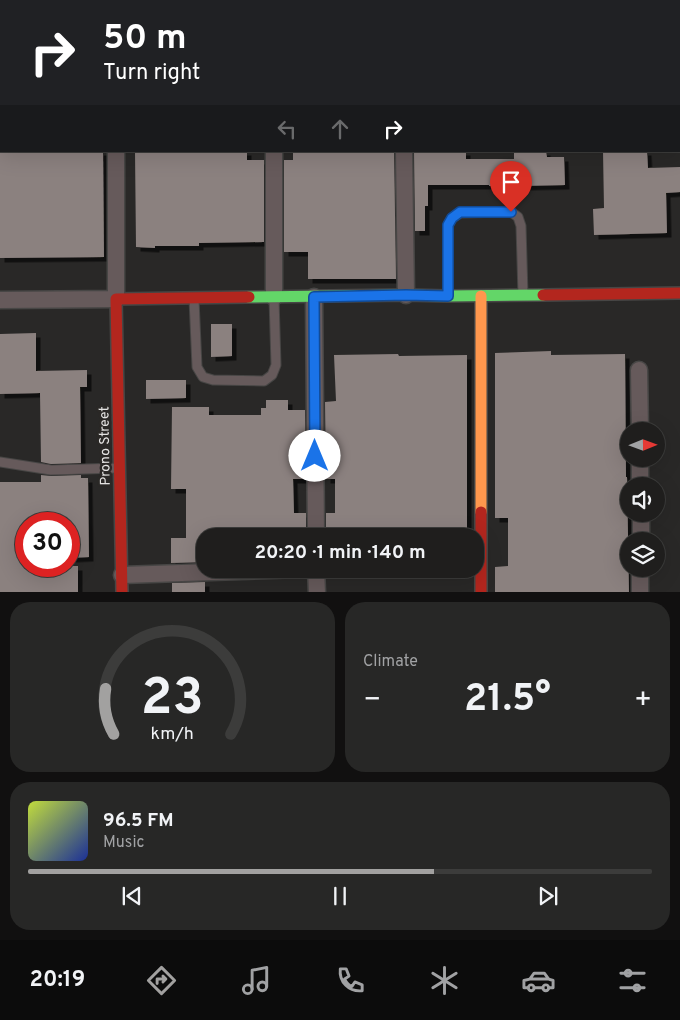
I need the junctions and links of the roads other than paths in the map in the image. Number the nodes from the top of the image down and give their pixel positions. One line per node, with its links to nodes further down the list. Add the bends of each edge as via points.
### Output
1 (116, 152): 12 (street)
2 (274, 152): 9 (street)
3 (404, 152): 5 (street)
4 (680, 293): 6 (street)
5 (406, 295): 7 (street); 10 (street)
6 (523, 295): 7 (lane, via 518,217 511,212 460,212 448,225); 8 (street)
7 (448, 296): 8 (street)
8 (481, 296): 25 (street)
9 (274, 297): 10 (street); 11 (street); 11 (lane, via 276,365 272,375 264,381 203,377 197,367)
10 (314, 297): 18 (street)
11 (194, 298): 12 (street)
12 (116, 299): 13 (street); 17 (street, Prono Street)
13 (0, 300)
14 (639, 370): 15 (street)
15 (640, 422)
16 (0, 462): 17 (lane, via 51,470)
17 (119, 468): 20 (street, Prono Street)
18 (316, 528)
19 (196, 573): 20 (street)
20 (122, 575): 23 (street, Prono Street)
21 (640, 577): 26 (street)
22 (316, 578): 24 (street)
23 (122, 592)
24 (317, 592)
25 (481, 592)
26 (640, 592)

